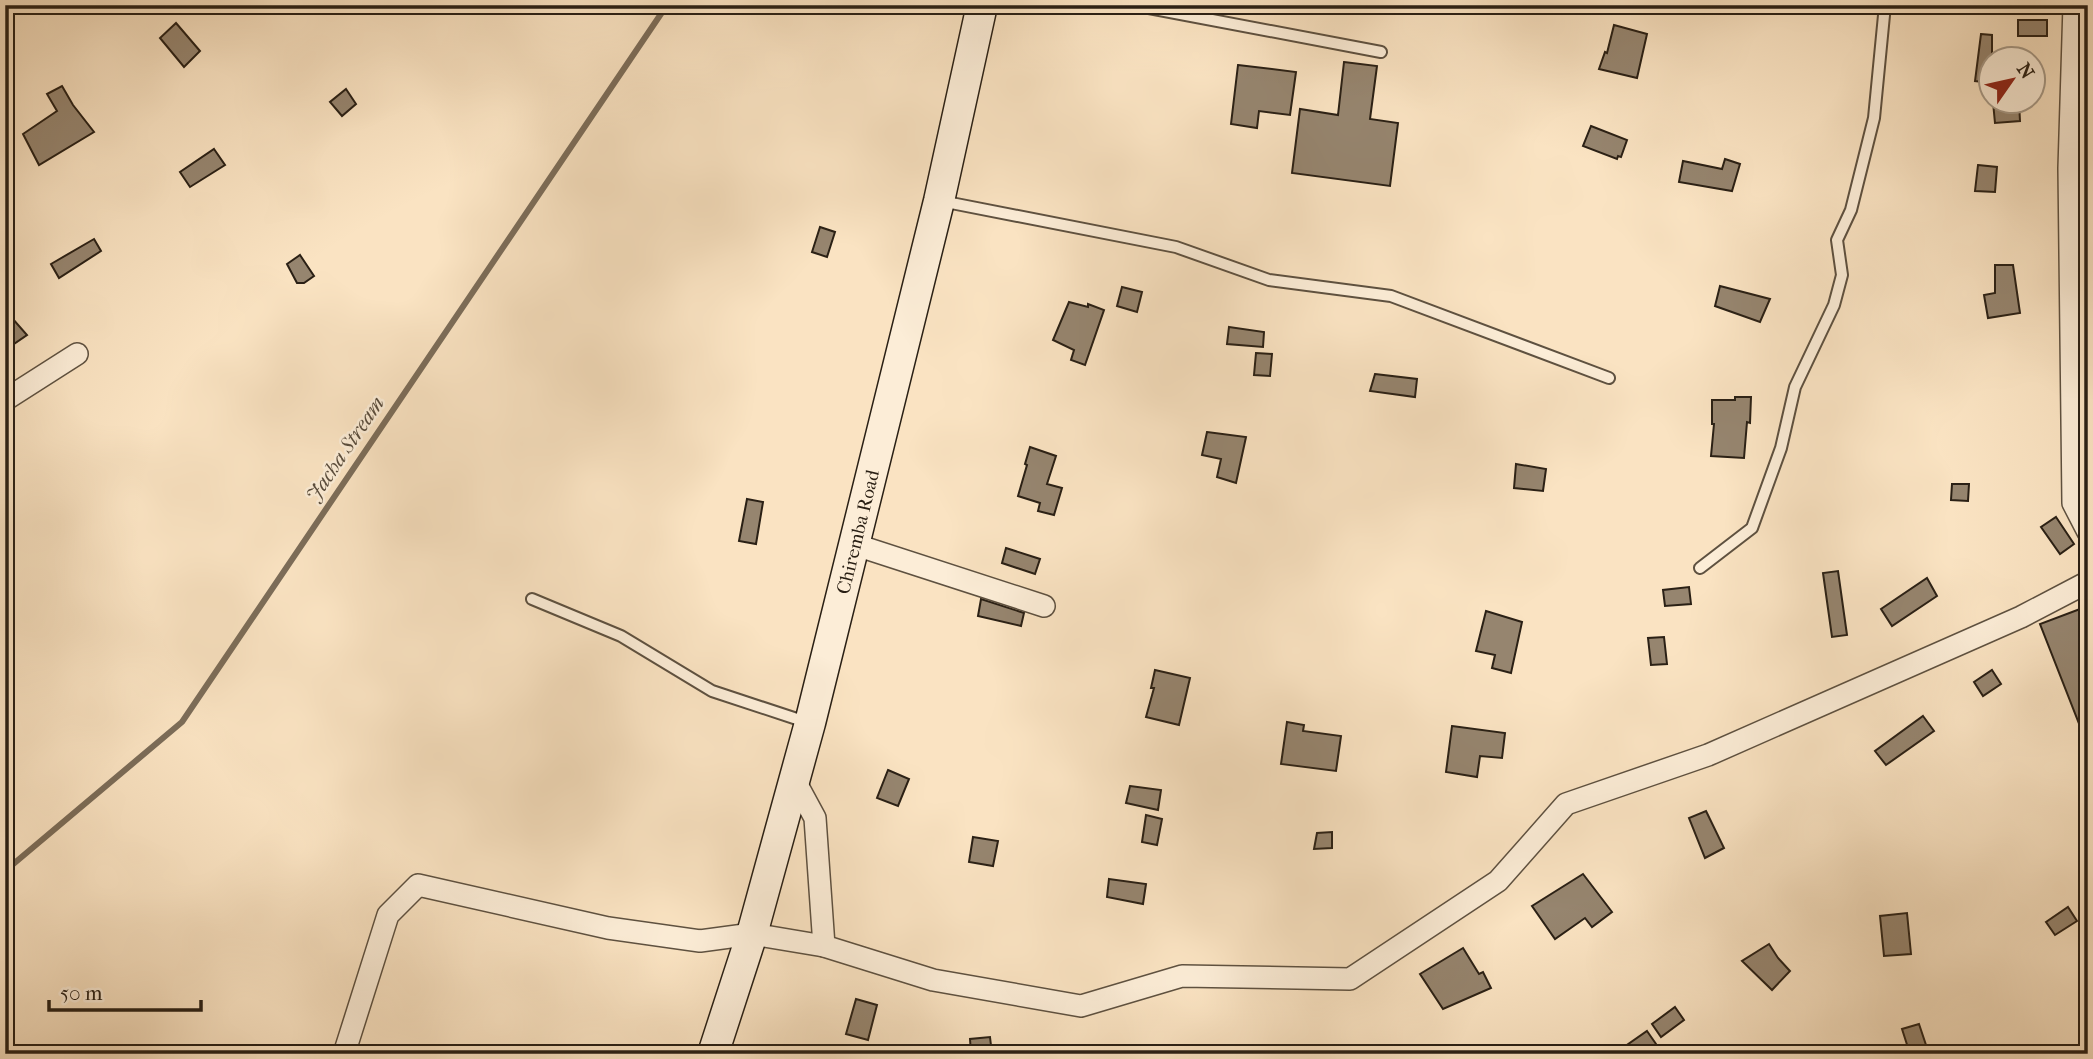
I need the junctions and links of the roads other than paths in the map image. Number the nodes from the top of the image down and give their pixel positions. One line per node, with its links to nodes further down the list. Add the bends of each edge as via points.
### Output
1 (982, 5): 7 (main road, Chiremba Road)
2 (1133, 5): 5 (lane)
3 (1885, 5): 13 (lane, via 1874,118 1851,210 1837,240 1842,275 1834,305 1795,387 1781,448 1752,528)
4 (2074, 5): 6 (street)
5 (1381, 52)
6 (2080, 58): 11 (street, via 2068,168 2073,503)
7 (939, 201): 9 (lane, via 1176,247 1269,281 1391,296); 12 (main road, Chiremba Road)
8 (77, 354): 10 (street)
9 (1609, 378)
10 (5, 400)
11 (2088, 532)
12 (853, 544): 16 (street); 17 (main road, Chiremba Road)
13 (1700, 568)
14 (2088, 582): 20 (street, via 2021,617 1708,755 1566,804 1498,881 1350,979 1182,976 1081,1006 933,980)
15 (532, 599): 17 (lane, via 621,636 712,691)
16 (1044, 606)
17 (810, 723): 18 (main road, Chiremba Road)
18 (796, 781): 19 (main road, Chiremba Road); 20 (street, via 815,818)
19 (752, 934): 20 (street); 21 (street, via 700,941 608,928 418,885 388,915); 22 (main road, Chiremba Road)
20 (824, 946)
21 (344, 1054)
22 (713, 1054)

